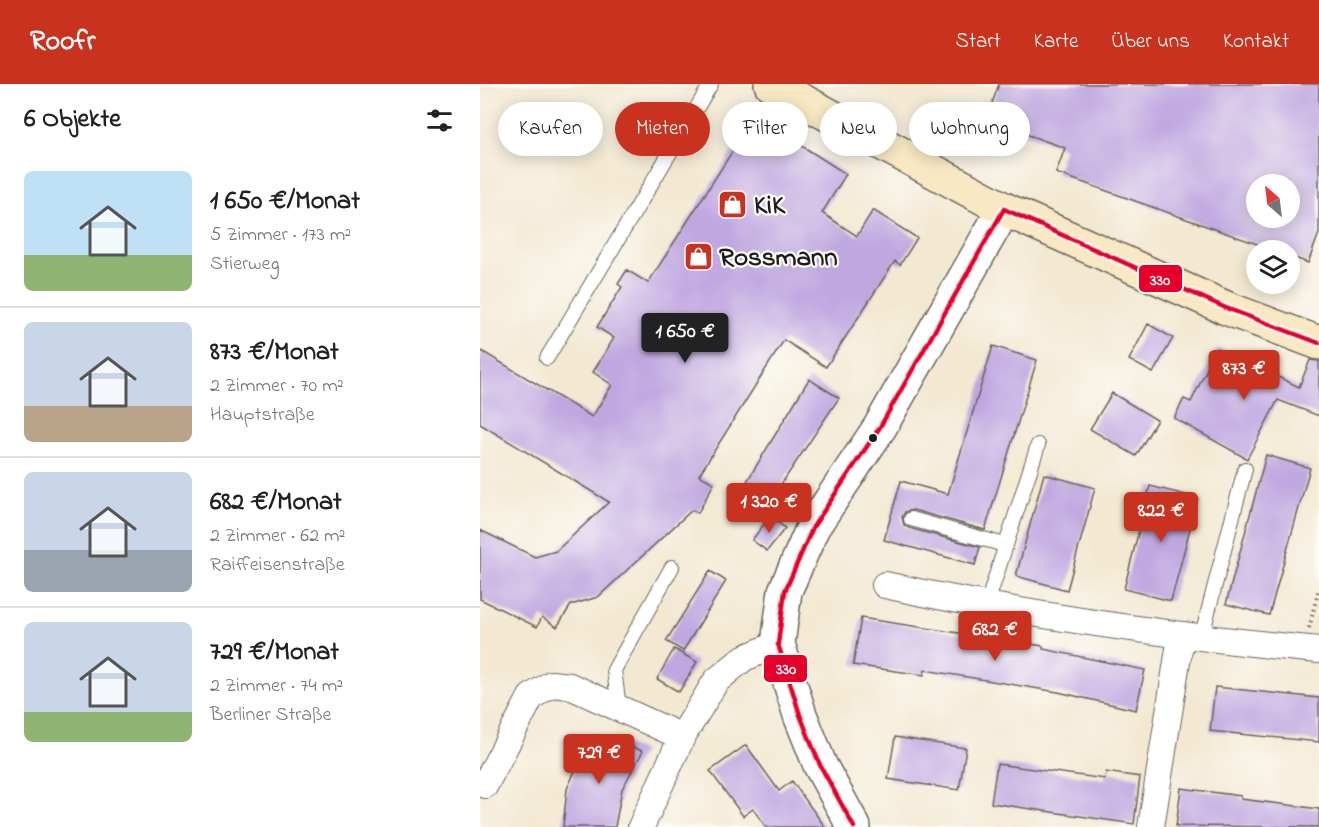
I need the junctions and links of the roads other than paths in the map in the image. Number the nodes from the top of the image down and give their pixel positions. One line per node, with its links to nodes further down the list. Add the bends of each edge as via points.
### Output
1 (711, 84): 5 (lane)
2 (771, 84): 3 (main road)
3 (1004, 209): 4 (main road, via 1227,308); 14 (street, via 880,427 813,527 785,591)
4 (1319, 343)
5 (547, 358)
6 (1038, 445): 9 (lane)
7 (1245, 469): 13 (lane)
8 (911, 519): 9 (lane)
9 (1005, 545): 12 (lane)
10 (672, 567): 16 (lane, via 614,670)
11 (885, 585): 12 (street)
12 (986, 607): 13 (street)
13 (1191, 637): 15 (street); 21 (street)
14 (778, 645): 17 (street, via 744,658 716,681); 20 (street, via 816,755)
15 (1312, 650)
16 (619, 707): 17 (street); 18 (street, via 570,686 551,684 531,697)
17 (682, 737): 19 (street)
18 (484, 785)
19 (641, 827)
20 (854, 827)
21 (1151, 827)

